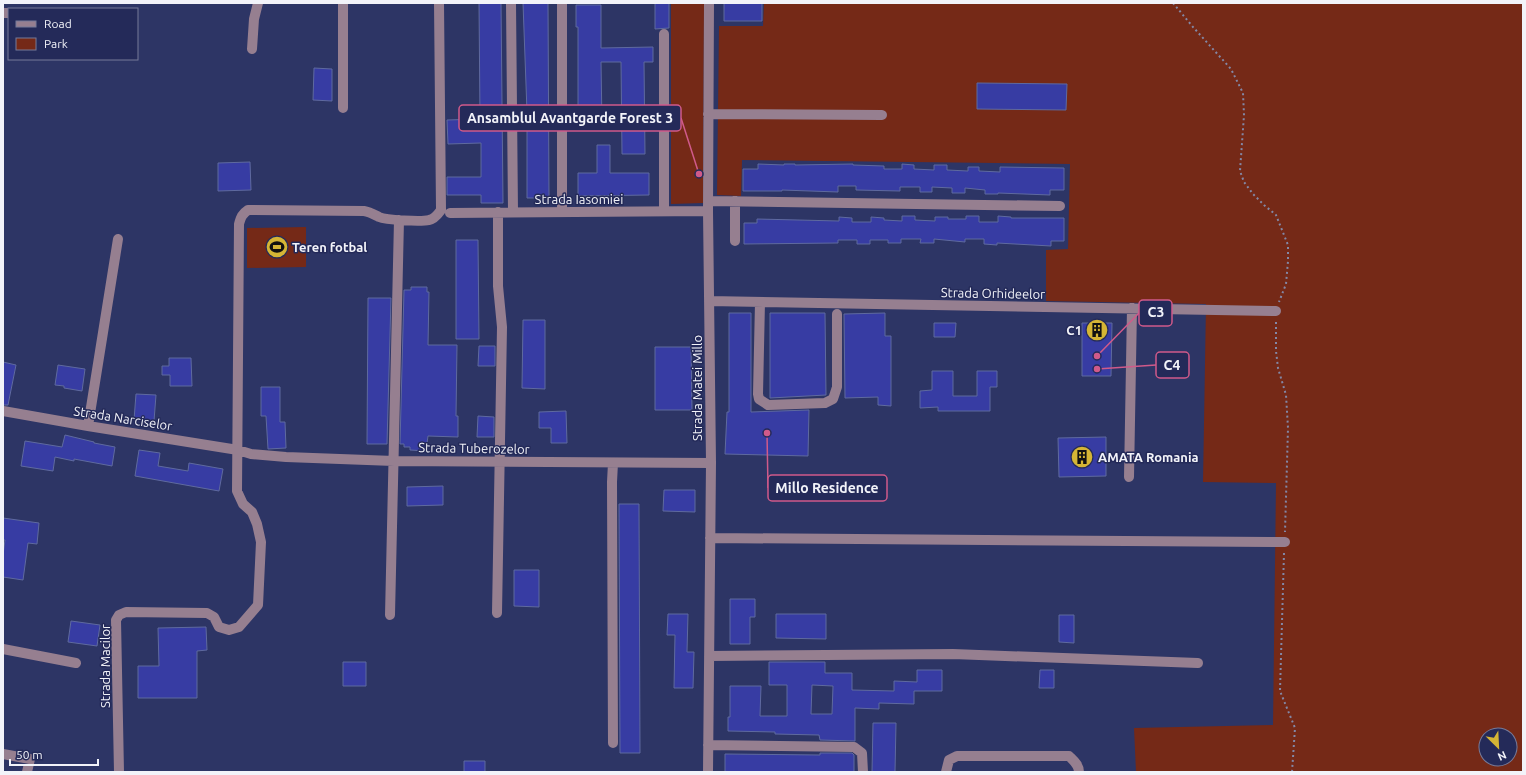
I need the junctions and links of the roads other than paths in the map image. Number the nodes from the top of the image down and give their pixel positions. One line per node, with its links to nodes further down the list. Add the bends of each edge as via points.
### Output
1 (258, 3): 8 (street)
2 (343, 3): 9 (street)
3 (439, 3): 15 (street)
4 (511, 3): 18 (street)
5 (562, 3): 19 (street)
6 (709, 3): 10 (street, Strada Matei Millo)
7 (664, 34): 16 (street)
8 (252, 49)
9 (343, 108)
10 (708, 114): 11 (street); 13 (street, Strada Matei Millo)
11 (882, 115)
12 (735, 201): 13 (street, Strada Iasomiei); 14 (street, Strada Iasomiei); 22 (street)
13 (708, 206): 16 (street, Strada Iasomiei); 23 (street, Strada Matei Millo)
14 (1060, 206)
15 (445, 211): 17 (street, Strada Iasomiei); 20 (street, via 429,220)
16 (664, 211): 19 (street, Strada Iasomiei)
17 (498, 212): 18 (street, Strada Iasomiei); 32 (street, via 498,286 502,327)
18 (513, 212): 19 (street, Strada Iasomiei)
19 (562, 212)
20 (399, 220): 30 (street, via 379,217 372,212 364,211 248,210 243,213 239,224); 31 (street)
21 (118, 239): 29 (street)
22 (735, 241)
23 (709, 301): 24 (street, Strada Orhideelor); 34 (street, Strada Matei Millo)
24 (760, 302): 25 (street, Strada Orhideelor); 27 (street, via 758,394 759,400 768,405 825,403 833,399 837,387)
25 (1132, 308): 26 (street, Strada Orhideelor); 35 (street)
26 (1276, 311)
27 (837, 314)
28 (3, 411): 29 (street, Strada Narciselor)
29 (88, 426): 30 (street, Strada Narciselor)
30 (238, 450): 31 (street, Strada Tuberozelor, via 251,454 286,457); 48 (street, Strada Macilor, via 238,491 243,504 252,512 261,542 258,605 239,628 229,630 219,627 214,617 207,613 119,614 116,620)
31 (394, 461): 32 (street, Strada Tuberozelor); 39 (street)
32 (499, 462): 33 (street, Strada Tuberozelor); 38 (street)
33 (613, 463): 34 (street, Strada Tuberozelor); 44 (street)
34 (711, 463): 36 (street, Strada Matei Millo)
35 (1129, 477)
36 (710, 538): 37 (street); 41 (street, Strada Matei Millo)
37 (1284, 542)
38 (497, 613)
39 (390, 615)
40 (3, 649): 42 (street)
41 (709, 656): 43 (street, via 953,654); 45 (street, Strada Matei Millo)
42 (76, 663)
43 (1198, 663)
44 (613, 743)
45 (708, 745): 49 (street, Strada Matei Millo); 50 (street, via 854,747 862,753)
46 (3, 754): 47 (street, via 30,758)
47 (27, 772)
48 (120, 772)
49 (708, 772)
50 (863, 772)
51 (946, 772): 52 (street, via 949,760 956,756 1069,756 1079,768)
52 (1079, 772)

